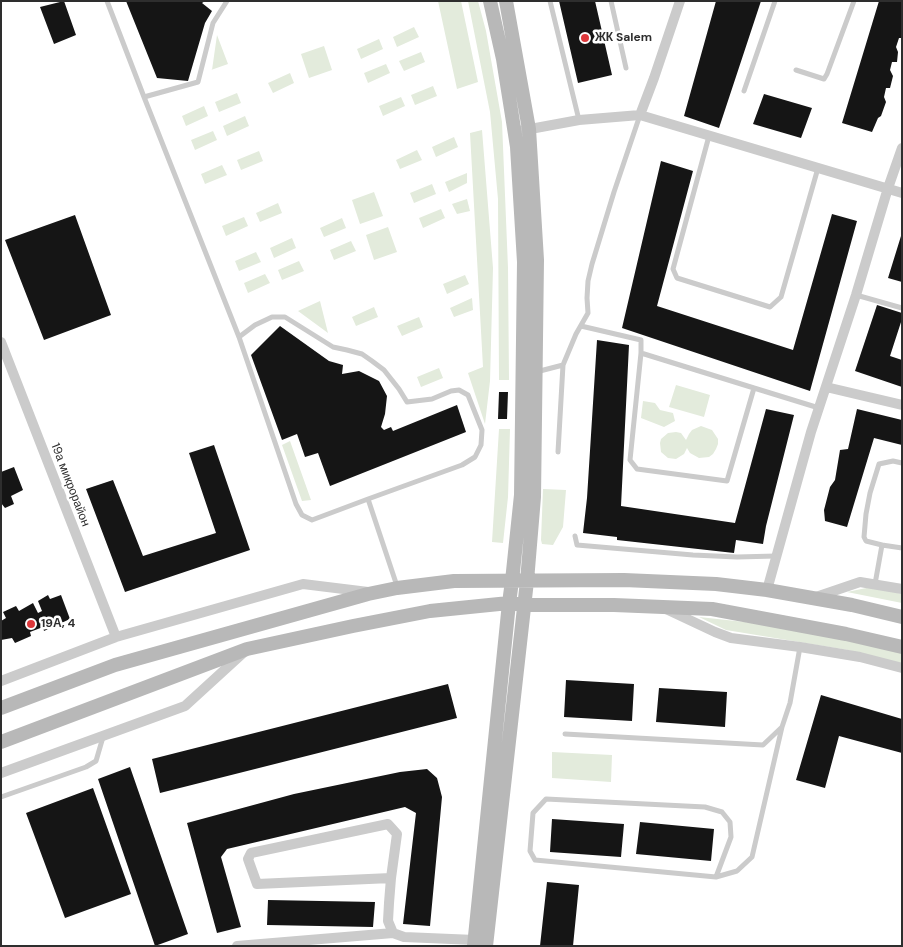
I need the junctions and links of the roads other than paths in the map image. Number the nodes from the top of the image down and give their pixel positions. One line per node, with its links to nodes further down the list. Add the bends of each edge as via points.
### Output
1 (107, 1): 13 (lane)
2 (226, 1): 13 (lane, via 213,23 198,82)
3 (490, 1): 17 (main road)
4 (506, 1): 16 (main road)
5 (550, 1): 15 (lane)
6 (611, 1): 10 (lane)
7 (680, 1): 14 (street)
8 (775, 1): 12 (lane)
9 (854, 1): 11 (lane, via 824,79)
10 (626, 68)
11 (796, 70)
12 (744, 92)
13 (144, 96): 26 (lane)
14 (640, 115): 15 (street); 18 (street); 25 (lane, via 592,264 588,281 588,313)
15 (579, 120): 16 (street)
16 (530, 128): 17 (street); 30 (main road, via 537,260)
17 (514, 132): 43 (main road, via 524,262 521,495)
18 (709, 136): 20 (street); 20 (lane, via 673,268 677,278 770,307 781,297)
19 (902, 148): 21 (street)
20 (818, 168): 21 (street)
21 (888, 188): 22 (street); 23 (street)
22 (902, 193)
23 (856, 295): 24 (lane); 31 (street)
24 (902, 308)
25 (581, 326): 28 (lane, via 641,340); 29 (lane)
26 (239, 338): 37 (lane, via 302,515 312,520); 37 (lane, via 272,317 285,317 333,347 362,354 384,370 407,402 451,391 460,390 468,395 482,430 481,445 475,457)
27 (1, 342): 54 (street, 19а микрорайон)
28 (641, 353): 32 (lane); 32 (lane, via 630,460 637,468 727,481)
29 (563, 365): 30 (lane); 35 (lane)
30 (536, 372): 42 (main road, via 534,496)
31 (826, 386): 33 (street); 34 (street)
32 (754, 388): 34 (lane)
33 (902, 405)
34 (819, 408): 41 (street)
35 (558, 452)
36 (902, 463): 39 (lane, via 879,464 870,493 864,537 866,541)
37 (368, 499): 45 (lane)
38 (575, 536): 41 (lane, via 577,545 737,557)
39 (882, 544): 40 (lane); 44 (lane)
40 (902, 548)
41 (776, 556): 47 (street)
42 (527, 581): 43 (main road); 47 (main road, via 624,580); 51 (main road)
43 (512, 582): 45 (main road, via 454,581); 50 (main road)
44 (875, 584): 46 (street); 49 (street, via 860,582)
45 (398, 588): 48 (main road)
46 (902, 589)
47 (767, 590): 49 (main road)
48 (372, 593): 54 (street, via 303,584); 60 (main road, via 115,665)
49 (812, 598): 53 (main road)
50 (509, 603): 51 (main road); 57 (main road, via 430,612); 71 (main road)
51 (524, 604): 52 (main road); 71 (main road)
52 (660, 607): 55 (street, via 731,638); 56 (main road, via 712,609)
53 (902, 617)
54 (116, 637): 59 (street)
55 (800, 647): 58 (street); 61 (lane, via 790,703)
56 (902, 647)
57 (247, 649): 63 (street, via 185,706); 64 (main road)
58 (902, 668)
59 (1, 681)
60 (1, 708)
61 (782, 727): 62 (lane, via 763,745); 67 (lane, via 752,857 737,871)
62 (565, 734)
63 (103, 737): 65 (street); 66 (lane, via 96,761 86,767)
64 (1, 742)
65 (1, 772)
66 (1, 797)
67 (716, 877): 67 (lane, via 731,837 730,822 722,812 705,807 546,799 533,813 530,851 535,860)
68 (391, 878): 68 (street, via 397,834 388,824 251,853 248,859 257,884); 69 (street, via 388,921)
69 (393, 932): 70 (street, via 404,937); 72 (street)
70 (439, 942): 71 (street)
71 (478, 944)
72 (237, 946)

